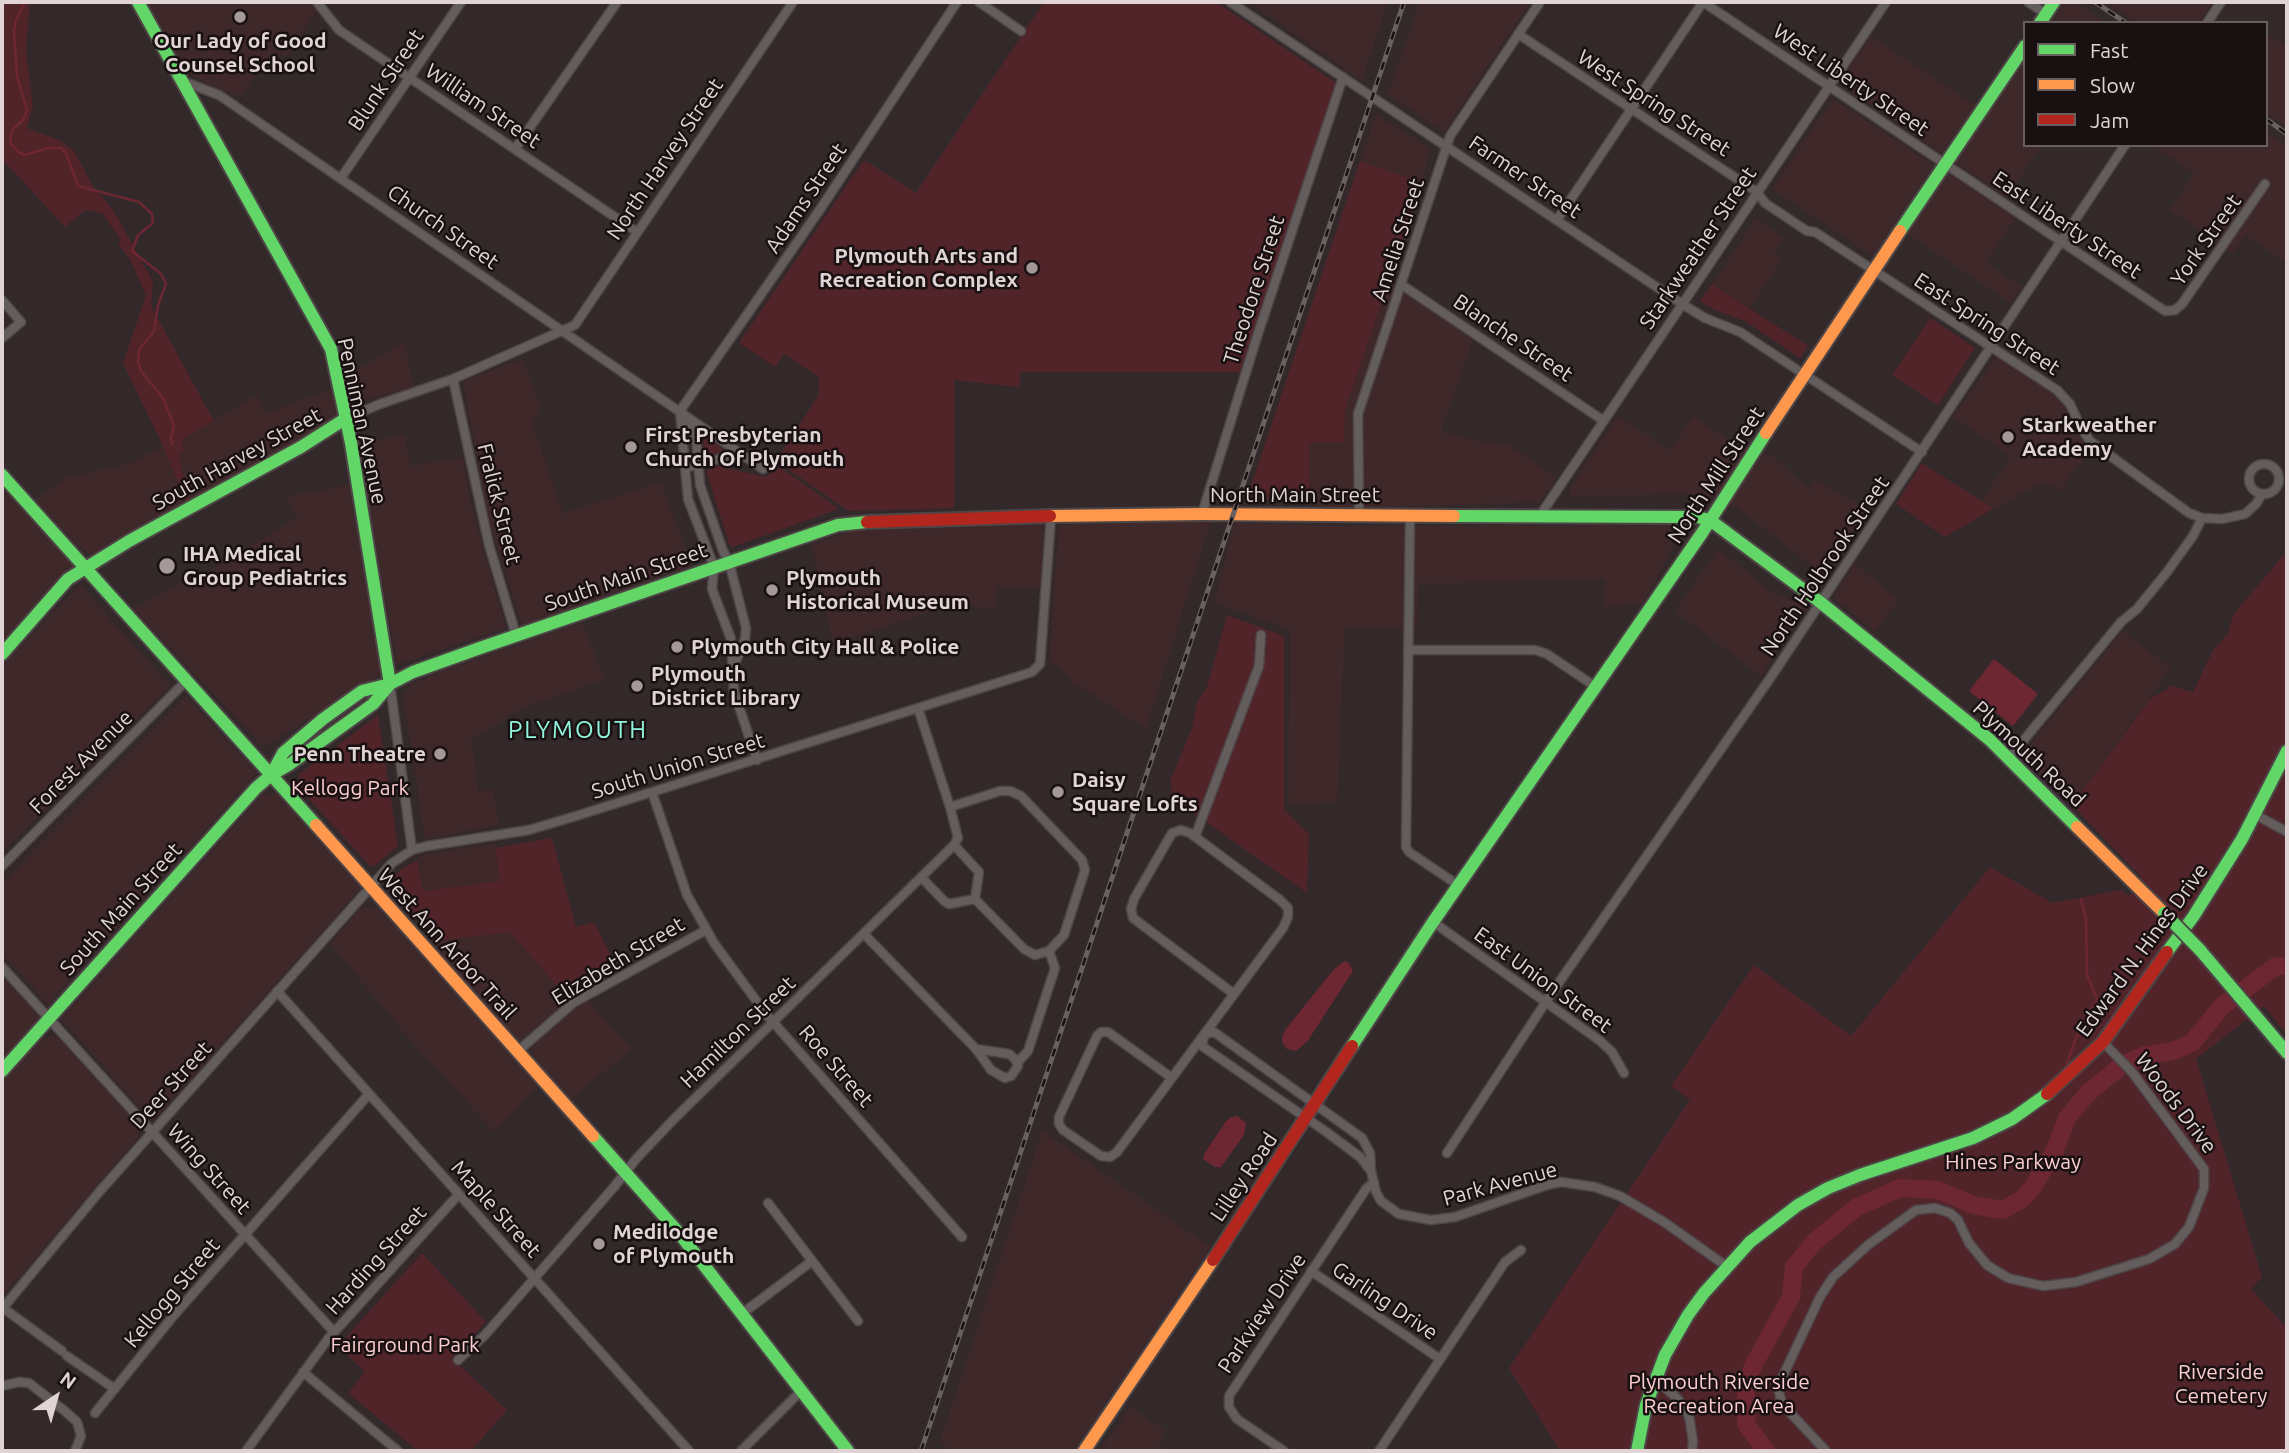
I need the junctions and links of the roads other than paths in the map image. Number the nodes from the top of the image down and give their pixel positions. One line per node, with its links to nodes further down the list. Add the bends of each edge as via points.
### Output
1 (138, 2): 22 (street, Penniman Avenue)
2 (317, 2): 20 (street, William Street, via 339,30)
3 (461, 2): 20 (street, Blunk Street)
4 (617, 2): 27 (street)
5 (793, 2): 33 (street, North Harvey Street)
6 (957, 2): 45 (street, Adams Street)
7 (979, 2): 17 (street)
8 (1230, 2): 21 (street, Farmer Street)
9 (1540, 2): 18 (street, Amelia Street)
10 (1703, 2): 23 (street, West Liberty Street); 24 (street)
11 (1886, 2): 23 (street, Starkweather Street)
12 (2028, 2): 15 (street)
13 (2054, 2): 15 (street)
14 (2221, 2): 16 (street)
15 (2043, 18)
16 (2208, 21)
17 (1021, 31)
18 (1518, 34): 24 (street, West Spring Street); 25 (street, Amelia Street)
19 (2023, 49): 28 (street, North Mill Street)
20 (409, 77): 27 (street, William Street); 29 (street, Blunk Street)
21 (1343, 77): 25 (street, Farmer Street); 55 (street, Theodore Street)
22 (182, 81): 29 (street, Church Street, via 219,95); 46 (street, Penniman Avenue, via 326,337)
23 (1827, 86): 28 (street, West Liberty Street); 31 (street, Starkweather Street)
24 (1631, 109): 31 (street, West Spring Street); 32 (street)
25 (1447, 146): 32 (street, Farmer Street); 36 (street, Amelia Street)
26 (2124, 147): 34 (street, North Holbrook Street)
27 (515, 149): 33 (street, William Street)
28 (1944, 164): 34 (street, East Liberty Street); 35 (street, North Mill Street)
29 (341, 178): 40 (street, Church Street)
30 (2265, 184): 39 (street, York Street, via 2182,304)
31 (1757, 192): 35 (street, West Spring Street, via 1765,203); 38 (street, Starkweather Street)
32 (1557, 220): 38 (street, Farmer Street)
33 (637, 232): 40 (street, North Harvey Street, via 575,325)
34 (2061, 242): 39 (street, East Liberty Street, via 2161,309); 42 (street, North Holbrook Street)
35 (1873, 271): 42 (street, East Spring Street); 43 (street, North Mill Street)
36 (1402, 285): 47 (street, Blanche Street); 56 (street, Amelia Street, via 1358,414)
37 (2, 300): 41 (street, via 21,322)
38 (1682, 304): 43 (street, Farmer Street, via 1740,332); 47 (street, Starkweather Street)
39 (2171, 311)
40 (561, 330): 44 (street, South Harvey Street); 45 (street, Church Street)
41 (2, 338)
42 (1991, 347): 48 (street, North Holbrook Street); 60 (street, East Spring Street, via 2057,390 2090,441)
43 (1803, 375): 48 (street, Farmer Street); 61 (street, North Mill Street)
44 (453, 379): 46 (street, South Harvey Street); 67 (street, Fralick Street, via 486,533)
45 (680, 411): 49 (street, Church Street); 50 (street, Church Street, via 696,436); 51 (street, Church Street)
46 (345, 419): 65 (street, South Harvey Street); 73 (street, Penniman Avenue)
47 (1604, 421): 58 (street, Starkweather Street)
48 (1922, 452): 66 (street, North Holbrook Street)
49 (741, 453): 50 (street); 52 (street, Church Street)
50 (700, 465): 51 (street); 63 (street, Church Street, via 699,485)
51 (685, 468): 64 (street, Church Street, via 688,499)
52 (763, 469)
53 (2, 475): 65 (street, West Ann Arbor Trail)
54 (2262, 494): 60 (street, via 2245,513)
55 (1202, 514): 56 (street, North Main Street); 59 (street, North Main Street)
56 (1359, 514): 57 (street, North Main Street)
57 (1410, 514): 58 (street, North Main Street); 69 (street)
58 (1541, 514): 61 (street, North Main Street)
59 (1051, 516): 62 (street, North Main Street); 75 (street, South Union Street, via 1040,664 1032,672)
60 (2202, 518): 77 (street, via 2167,572)
61 (1710, 520): 66 (street, Plymouth Road); 74 (street, North Mill Street)
62 (879, 521): 63 (street, South Main Street, via 838,525)
63 (729, 562): 64 (street, South Main Street); 71 (street, Church Street, via 746,628)
64 (715, 567): 67 (street, South Main Street); 71 (street, Church Street, via 712,589 732,639)
65 (86, 568): 70 (street, South Harvey Street, via 68,579); 72 (street, West Ann Arbor Trail)
66 (1820, 602): 77 (street, Plymouth Road); 99 (street, North Holbrook Street)
67 (516, 635): 73 (street, South Main Street)
68 (1261, 635): 84 (street, via 1258,666)
69 (1408, 650): 74 (street, via 1535,650); 89 (street, via 1406,847)
70 (2, 654)
71 (733, 668): 78 (street, Church Street, via 738,708)
72 (186, 681): 79 (street, West Ann Arbor Trail); 87 (street, Forest Avenue)
73 (390, 684): 79 (street, South Main Street, via 373,704); 86 (street, Penniman Avenue)
74 (1596, 687): 89 (street, North Mill Street)
75 (918, 708): 78 (street, South Union Street); 81 (street)
76 (2287, 751): 82 (street, Edward N. Hines Drive)
77 (2009, 758): 106 (street, Plymouth Road, bridge, via 2200,950)
78 (757, 760): 80 (street, South Union Street)
79 (271, 775): 90 (street, West Ann Arbor Trail); 100 (street, South Main Street)
80 (652, 792): 86 (street, South Union Street, via 529,830); 93 (street, Roe Street, via 687,895)
81 (950, 807): 85 (street, via 957,838); 95 (street, via 1010,791 1021,796 1082,860 1085,870 1064,935)
82 (2256, 815): 83 (street); 103 (street, Edward N. Hines Drive, via 2193,917)
83 (2287, 832)
84 (1195, 837): 98 (street, via 1288,908 1283,928); 98 (street, via 1181,830 1171,834 1134,899 1133,918)
85 (954, 845): 88 (street, Hamilton Street); 91 (street, via 979,872)
86 (412, 850): 90 (street, South Union Street)
87 (2, 866)
88 (921, 877): 91 (street, via 949,904); 94 (street, Hamilton Street)
89 (1458, 885): 92 (street, North Mill Street)
90 (369, 887): 97 (street, Deer Street); 105 (street, West Ann Arbor Trail)
91 (975, 899): 95 (street, via 1024,949 1035,955)
92 (1433, 922): 99 (street, East Union Street); 112 (street, Lilley Road)
93 (706, 930): 101 (street, Roe Street); 105 (street, Elizabeth Street, via 573,1003)
94 (864, 933): 101 (street, Hamilton Street); 104 (street)
95 (1049, 951): 107 (street, via 1055,968 1028,1052)
96 (2, 967): 100 (street, Wing Street)
97 (277, 991): 111 (street, Maple Street); 114 (street, Deer Street)
98 (1234, 994): 102 (street)
99 (1547, 1002): 109 (street, East Union Street, via 1599,1040); 115 (street, North Holbrook Street)
100 (49, 1019): 108 (street, South Main Street); 114 (street, Wing Street)
101 (773, 1022): 117 (street, Hamilton Street); 122 (street, Roe Street)
102 (1204, 1034): 110 (street); 112 (street, Park Avenue, via 1214,1032); 113 (street, via 1202,1046)
103 (2103, 1042): 125 (street, Edward N. Hines Drive, via 2058,1086 2012,1119 1973,1138 1828,1188 1773,1223); 151 (street, Woods Drive, via 2132,1072 2204,1169 2199,1205 2183,1236 2144,1262 2066,1284 2032,1285 1987,1265 1950,1213 1935,1208 1916,1210 1833,1276 1781,1380 1782,1404)
104 (976, 1049): 107 (street, via 1009,1054); 107 (street, via 991,1070 1005,1078 1016,1071)
105 (517, 1052): 117 (street, West Ann Arbor Trail)
106 (2287, 1053)
107 (1017, 1063)
108 (2, 1071)
109 (1624, 1073)
110 (1172, 1078): 110 (street, via 1110,1157 1101,1156 1059,1124 1101,1032 1108,1032)
111 (369, 1094): 119 (street, Maple Street); 121 (street, Kellogg Street)
112 (1315, 1105): 113 (street, Lilley Road); 116 (street, Park Avenue, via 1362,1138 1370,1153)
113 (1306, 1118): 116 (street, via 1360,1157); 146 (street, Lilley Road)
114 (152, 1132): 121 (street, Wing Street); 128 (street, Deer Street)
115 (1447, 1153)
116 (1371, 1171): 118 (street, Park Avenue)
117 (625, 1173): 127 (street, Hamilton Street); 129 (street, West Ann Arbor Trail)
118 (1374, 1182): 125 (street, Park Avenue, via 1381,1201 1390,1209 1431,1220 1476,1212 1561,1182 1595,1187 1642,1209); 126 (street, Parkview Drive)
119 (459, 1194): 127 (street, Maple Street); 131 (street, Harding Street)
120 (768, 1203): 124 (street)
121 (245, 1234): 131 (street, Wing Street); 137 (street, Kellogg Street)
122 (962, 1237)
123 (1521, 1250): 132 (street, via 1505,1262)
124 (812, 1261): 129 (street); 130 (street)
125 (1726, 1266): 135 (street, Edward N. Hines Drive, via 1688,1315)
126 (1311, 1271): 132 (street, Garling Drive); 147 (street, Parkview Drive, via 1229,1396 1233,1415)
127 (534, 1278): 133 (street, Hamilton Street); 143 (street, Maple Street)
128 (2, 1309): 137 (street)
129 (743, 1313): 138 (street, West Ann Arbor Trail)
130 (858, 1321)
131 (334, 1332): 134 (street, Harding Street)
132 (1440, 1359): 148 (street)
133 (458, 1360)
134 (303, 1372): 141 (street, Harding Street); 142 (street)
135 (1654, 1378): 149 (street, Edward N. Hines Drive); 150 (street, via 1689,1416)
136 (2, 1386): 140 (street, via 29,1383 81,1421)
137 (115, 1389): 139 (street, Kellogg Street)
138 (802, 1390): 144 (street); 145 (street, West Ann Arbor Trail)
139 (95, 1413)
140 (75, 1451)
141 (246, 1451)
142 (398, 1451)
143 (689, 1451)
144 (741, 1451)
145 (848, 1451)
146 (1084, 1451)
147 (1284, 1451)
148 (1379, 1451)
149 (1637, 1451)
150 (1692, 1451)
151 (1826, 1451)

